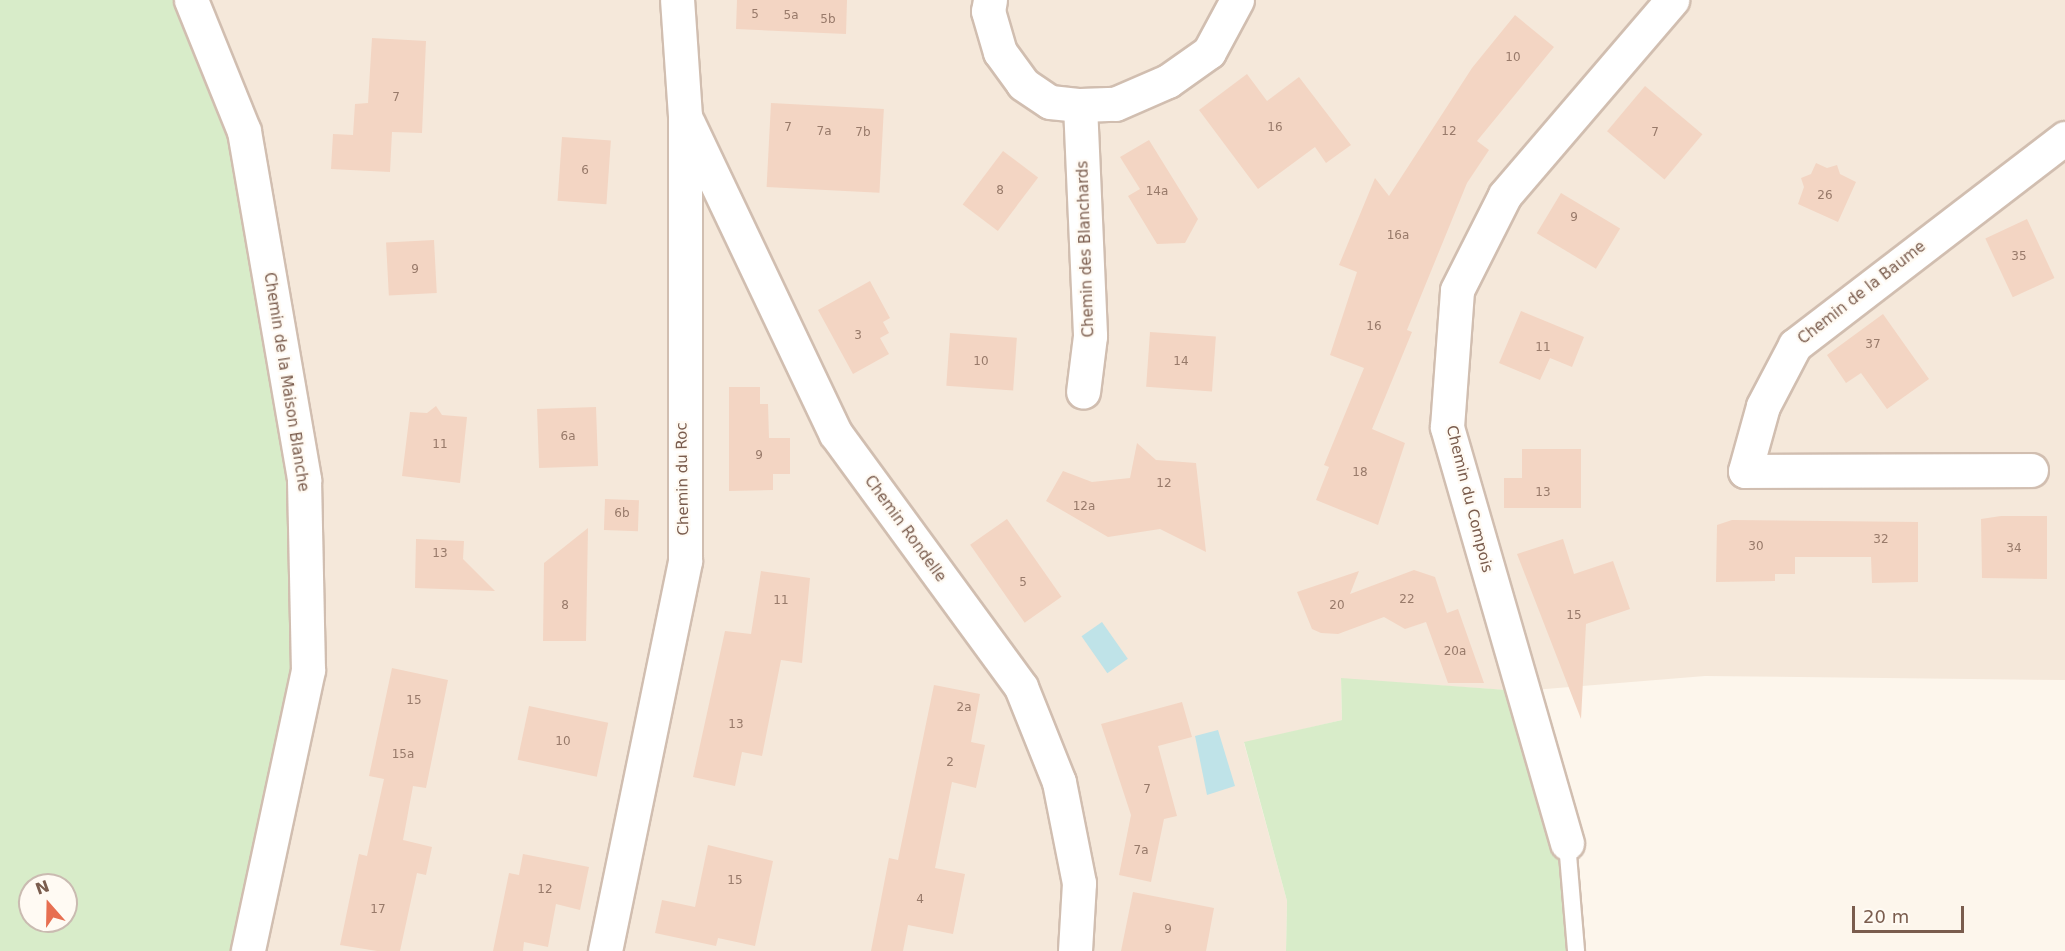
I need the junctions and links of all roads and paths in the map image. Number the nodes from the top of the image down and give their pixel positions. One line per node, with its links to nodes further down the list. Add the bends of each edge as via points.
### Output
1 (191, 0): 12 (street, Chemin de la Maison Blanche, via 244,130 304,480 308,670)
2 (677, 0): 7 (street, Chemin du Roc)
3 (990, 0): 6 (street, via 988,11 1000,52 1023,84 1050,102)
4 (1237, 0): 6 (street, via 1209,52 1168,81 1114,104)
5 (1671, 0): 11 (street, Chemin du Compois, via 1505,195 1457,290 1448,427)
6 (1080, 105): 9 (street, Chemin des Blanchards, via 1090,336)
7 (685, 116): 13 (street, Chemin du Roc, via 685,561); 14 (street, Chemin Rondelle, via 836,434 1021,687 1059,782 1079,883)
8 (2065, 138): 10 (street, Chemin de la Baume, via 1796,345 1763,406 1745,471)
9 (1083, 392)
10 (2031, 470)
11 (1567, 843): 15 (lane)
12 (248, 951)
13 (605, 951)
14 (1075, 951)
15 (1576, 951)

